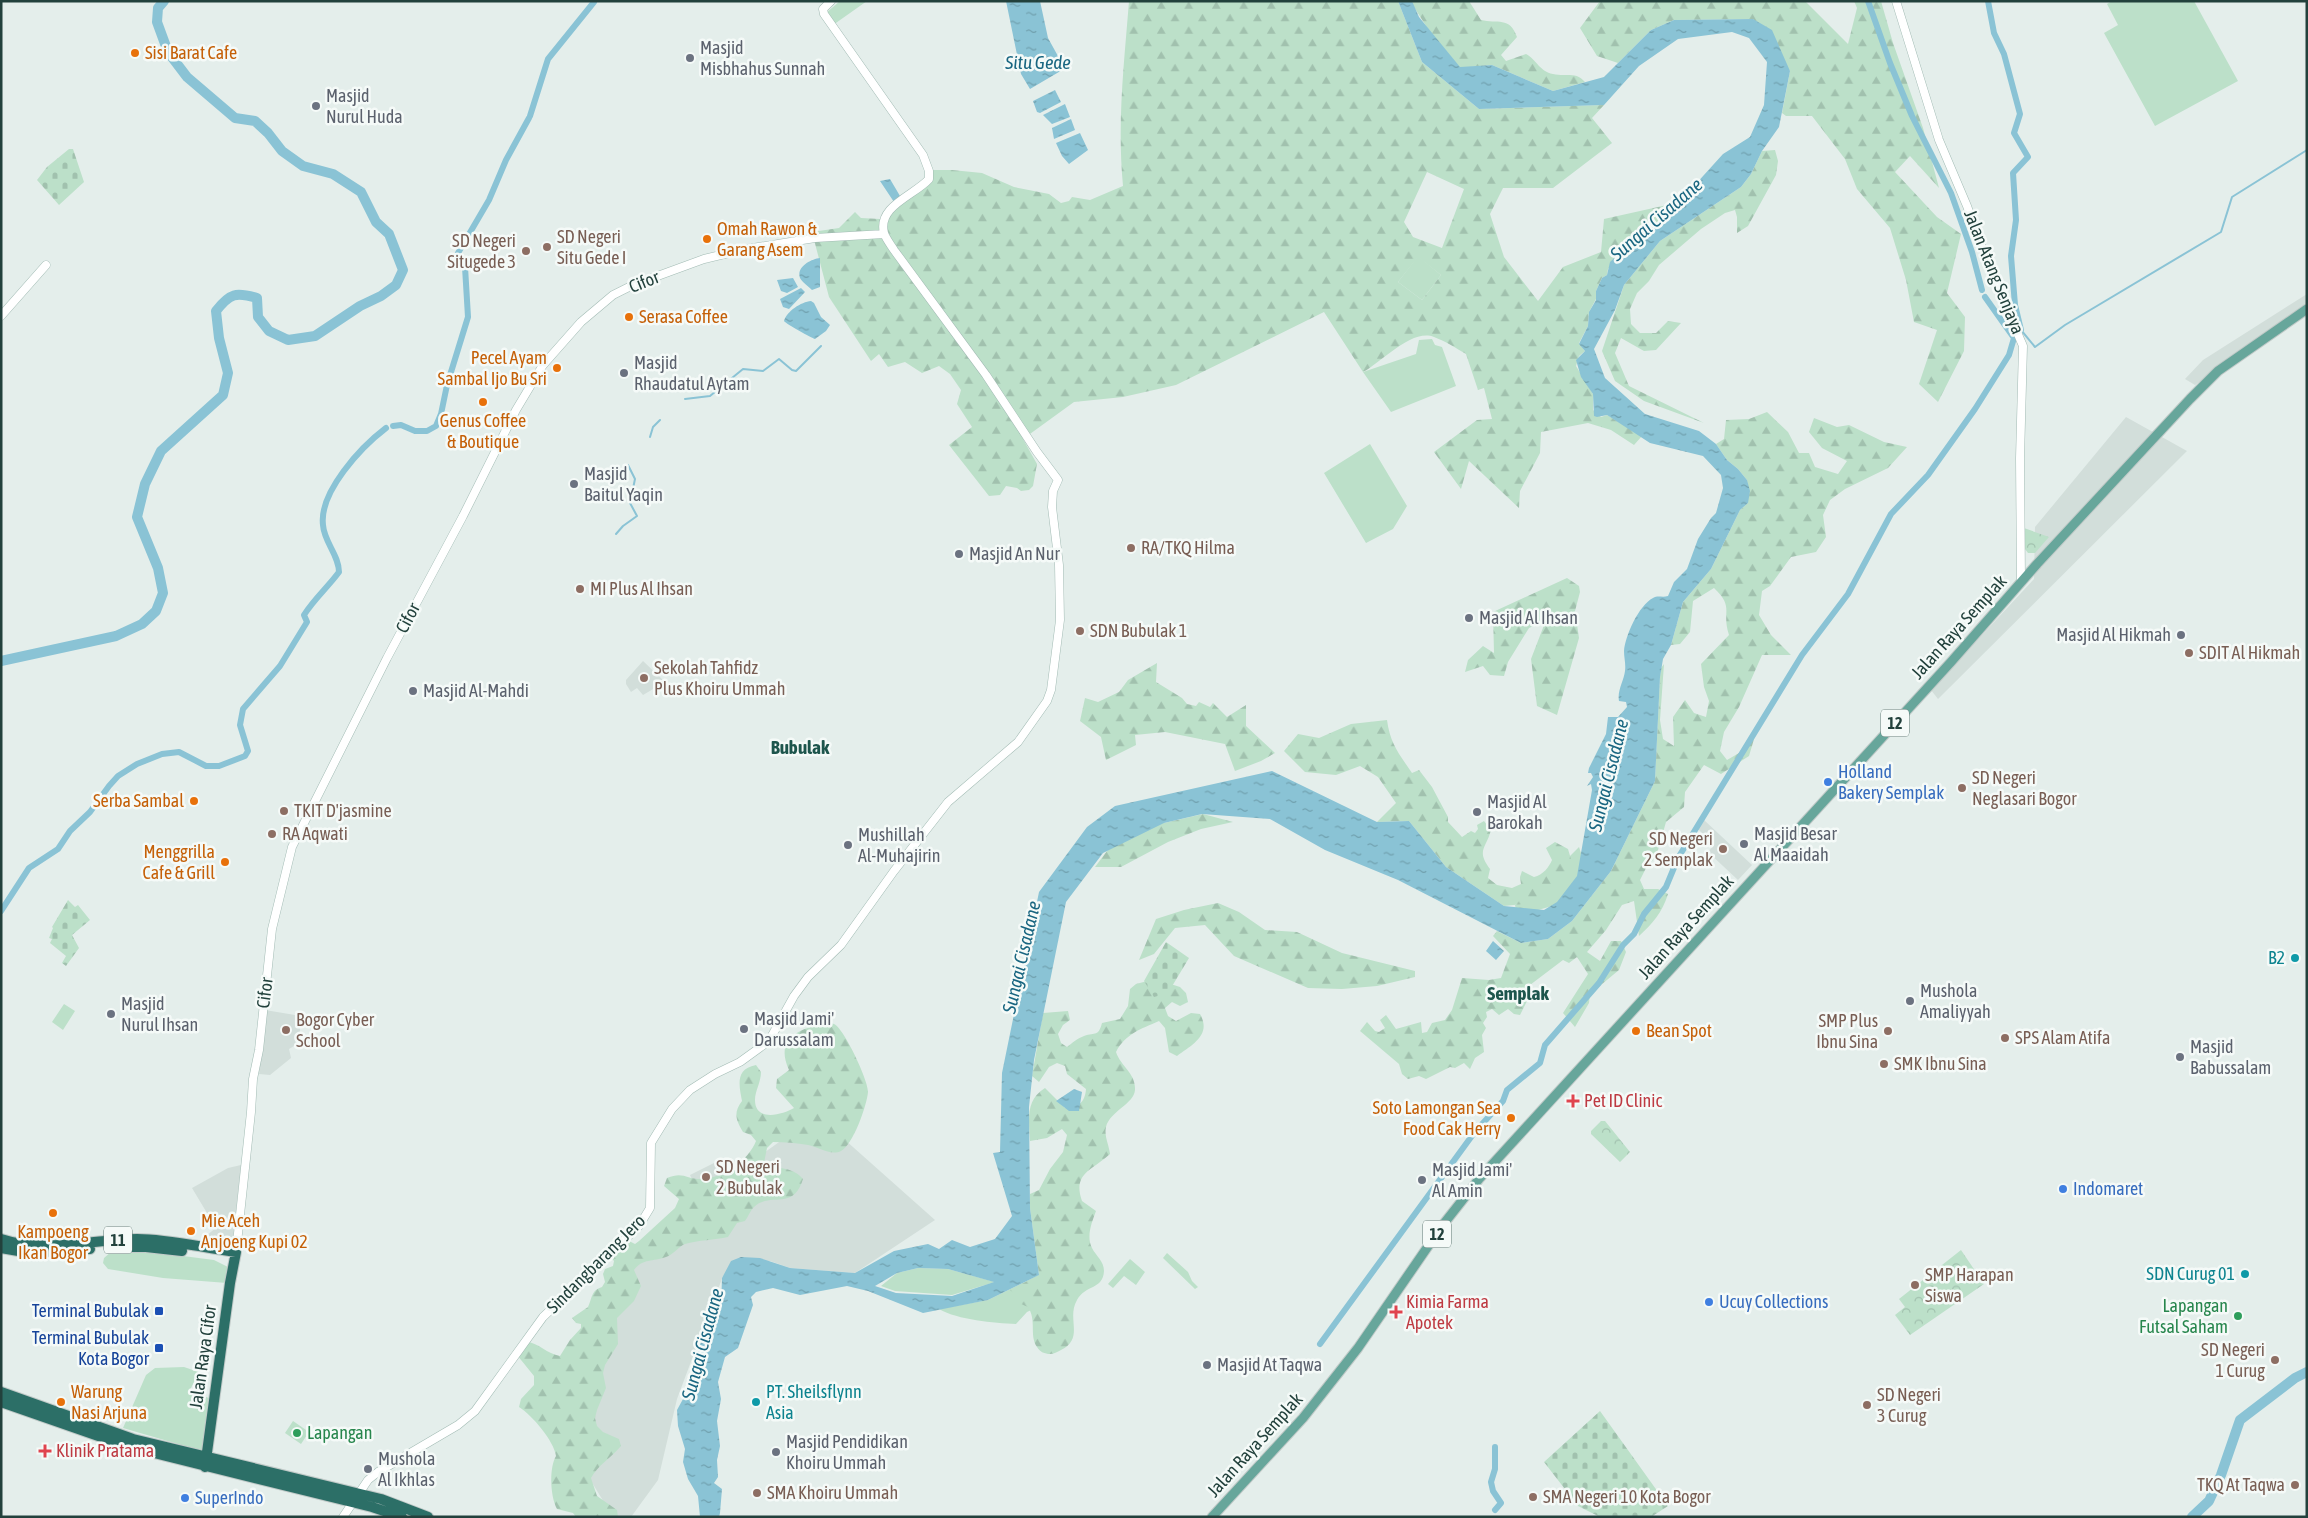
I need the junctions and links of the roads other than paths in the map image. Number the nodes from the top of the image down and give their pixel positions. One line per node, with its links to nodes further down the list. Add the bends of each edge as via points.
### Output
1 (831, 1): 3 (street, via 823,9 824,14 923,155 929,170 929,179 886,216)
2 (1896, 1): 7 (street, Jalan Atang Senjaya, via 1939,140 2023,349)
3 (884, 234): 12 (street, Cifor, via 815,238 746,249 704,259 633,285 613,295 581,322 543,365 516,410 386,658 292,847 272,929); 16 (street, Sindangbarang Jero, via 1058,480 1052,507 1059,565 1060,620 1047,701 1014,746 948,802 842,945 808,977 769,1041 740,1062 690,1090 672,1109 651,1143 650,1208 640,1226 543,1316 475,1411 458,1425 378,1472)
4 (46, 265): 6 (street)
5 (2307, 309): 8 (main road, Jalan Raya Semplak, via 2218,371)
6 (1, 316)
7 (2020, 555): 8 (street); 9 (street, Jalan Atang Senjaya)
8 (2037, 564): 9 (main road, Jalan Raya Semplak)
9 (2021, 582): 21 (main road, Jalan Raya Semplak / 12, via 1479,1179 1442,1226 1346,1364 1303,1418)
10 (1, 1238): 12 (highway, 11, via 16,1244 44,1246 151,1240)
11 (1, 1248): 12 (highway, 11, via 30,1253 146,1246)
12 (235, 1255): 15 (highway, Jalan Raya Cifor)
13 (1, 1392): 15 (highway)
14 (1, 1402): 15 (highway, via 130,1447)
15 (206, 1462): 16 (highway); 17 (highway)
16 (359, 1493): 17 (street, Sindangbarang Jero); 20 (highway)
17 (352, 1502): 18 (street, Sindangbarang Jero); 19 (highway)
18 (343, 1517)
19 (402, 1517)
20 (428, 1517)
21 (1212, 1517)

